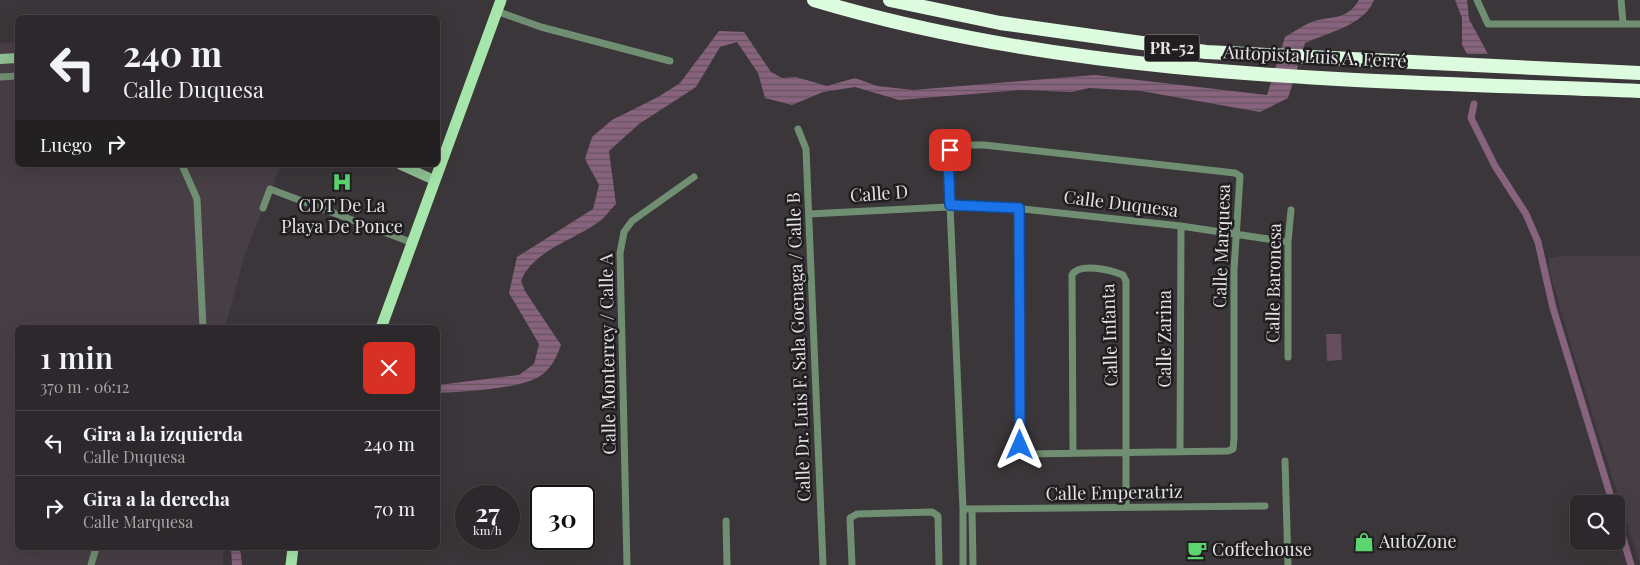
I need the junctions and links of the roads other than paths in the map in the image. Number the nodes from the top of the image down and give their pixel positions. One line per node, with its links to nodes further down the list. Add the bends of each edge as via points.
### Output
1 (501, 0): 6 (main road)
2 (814, 0): 15 (highway, Autopista Luis A. Ferré / PR-52, via 1001,43 1170,67)
3 (890, 0): 12 (highway, Autopista Luis A. Ferré / PR-52, via 1000,23 1206,52)
4 (1477, 0): 7 (street, via 1488,24)
5 (1621, 0): 7 (street)
6 (496, 12): 11 (street); 17 (main road)
7 (1624, 23): 8 (street)
8 (1640, 24)
9 (15, 58): 10 (street)
10 (0, 59)
11 (670, 61)
12 (1640, 72)
13 (15, 76): 14 (street)
14 (0, 77)
15 (1640, 91)
16 (798, 129): 27 (street, Calle Dr. Luis F. Sala Goenaga / Calle B, via 806,149)
17 (440, 164)
18 (183, 167): 32 (street, via 197,199)
19 (405, 167): 22 (street)
20 (439, 167): 22 (main road)
21 (694, 177): 50 (street, Calle Monterrey / Calle A, via 632,221 624,232 620,253)
22 (434, 180): 31 (main road)
23 (950, 205): 25 (street, Calle Duquesa); 27 (street, Calle D); 29 (street, Calle Marquesa, via 950,150 959,145 984,145 1240,176); 41 (street, Calle Marquesa)
24 (263, 208): 31 (street, via 270,189)
25 (1019, 208): 28 (street, Calle Duquesa); 36 (street, Calle Marquesa, via 1020,445 1026,454)
26 (1292, 210): 30 (street, Calle Baronesa)
27 (809, 214): 52 (street, Calle Dr. Luis F. Sala Goenaga / Calle B)
28 (1181, 226): 29 (street, Calle Duquesa); 35 (street, Calle Zarina)
29 (1236, 233): 30 (street, Calle Duquesa); 35 (street, Calle Marquesa, via 1233,449)
30 (1288, 242): 34 (street, Calle Baronesa)
31 (413, 243): 33 (main road)
32 (203, 325)
33 (382, 325)
34 (1288, 357)
35 (1180, 451): 37 (street, Calle Marquesa)
36 (1073, 452): 37 (street, Calle Marquesa); 37 (street, Calle Infanta, via 1072,275 1081,268 1118,272 1126,281)
37 (1127, 453): 40 (street, Calle Infanta)
38 (1285, 460): 57 (street)
39 (1265, 506): 40 (street, Calle Emperatriz)
40 (1126, 507): 42 (street, Calle Emperatriz)
41 (963, 509): 42 (street, Calle Emperatriz); 44 (street, Calle Marquesa)
42 (972, 509): 45 (street)
43 (726, 521): 51 (street)
44 (963, 543): 45 (street); 55 (street, Calle Marquesa)
45 (973, 543): 56 (street)
46 (95, 550): 48 (street)
47 (293, 550): 49 (main road)
48 (91, 565)
49 (291, 565)
50 (627, 565)
51 (727, 565)
52 (824, 565)
53 (852, 565): 54 (street, via 850,518 857,514 932,512 938,516)
54 (939, 565)
55 (963, 565)
56 (973, 565)
57 (1288, 565)

